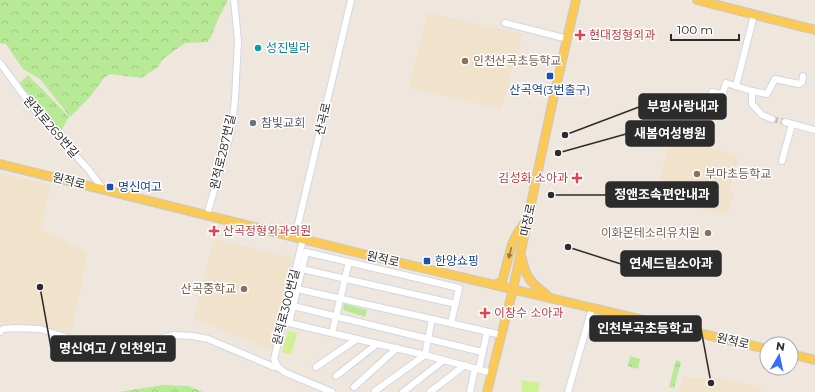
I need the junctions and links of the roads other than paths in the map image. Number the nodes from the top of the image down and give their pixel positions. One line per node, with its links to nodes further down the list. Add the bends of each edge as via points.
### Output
1 (234, 0): 21 (street, 원적로287번길, via 238,41 235,99 231,132)
2 (351, 0): 23 (street, 산곡로)
3 (576, 0): 8 (main road, 마장로)
4 (697, 0): 5 (main road)
5 (754, 15): 7 (main road); 11 (street)
6 (505, 23): 8 (street)
7 (815, 30)
8 (568, 39): 22 (main road, 마장로)
9 (0, 63): 20 (street, 원적로269번길, via 36,112)
10 (803, 76): 12 (street, via 799,84 775,79 767,94)
11 (736, 86): 12 (street); 13 (street, via 726,83)
12 (752, 91): 14 (street, via 752,104 762,115)
13 (722, 94)
14 (772, 119)
15 (785, 122): 16 (street)
16 (792, 124): 17 (street); 18 (street)
17 (815, 130)
18 (782, 161)
19 (0, 164): 20 (main road, 원적로)
20 (103, 189): 21 (main road, 원적로)
21 (208, 215): 23 (main road, 원적로)
22 (528, 219): 24 (main road, 마장로); 28 (main road, one-way to 28, via 512,244 502,282)
23 (299, 238): 28 (main road, 원적로); 54 (street, 원적로300번길, via 274,359)
24 (521, 251): 30 (main road, 마장로); 31 (main road, via 524,269 529,279)
25 (349, 262): 26 (street, via 306,252); 27 (street); 33 (street, via 459,288)
26 (302, 269): 27 (street); 29 (street)
27 (345, 279): 32 (street); 33 (street)
28 (494, 285): 30 (main road, 원적로)
29 (297, 289): 32 (street); 34 (street)
30 (513, 289): 31 (main road, 원적로); 42 (main road, 마장로)
31 (551, 297): 35 (main road, 원적로)
32 (340, 299): 36 (street); 37 (street)
33 (456, 304): 38 (street)
34 (293, 306): 36 (street); 41 (street, via 289,323)
35 (592, 308): 46 (main road, 원적로); 66 (street)
36 (336, 317): 41 (street); 44 (street)
37 (432, 319): 38 (street); 44 (street)
38 (451, 324): 40 (street)
39 (0, 332): 54 (street, via 3,329 15,328 40,329 112,352 174,335 194,336 274,368)
40 (487, 332): 42 (street); 48 (street)
41 (332, 333): 43 (street)
42 (502, 335): 57 (main road, 마장로)
43 (357, 339): 45 (street); 55 (street)
44 (428, 339): 48 (street); 49 (street)
45 (377, 344): 47 (street); 58 (street)
46 (759, 347)
47 (397, 348): 49 (street); 59 (street)
48 (482, 352): 56 (street)
49 (425, 355): 51 (street); 60 (street)
50 (799, 356): 52 (main road)
51 (444, 360): 53 (street); 62 (street)
52 (815, 360)
53 (465, 366): 56 (street); 63 (street)
54 (278, 367): 61 (street, via 284,372)
55 (316, 367)
56 (477, 369): 57 (street); 64 (street)
57 (492, 373): 65 (main road, 마장로)
58 (336, 376)
59 (354, 387)
60 (376, 391)
61 (332, 392)
62 (402, 392)
63 (430, 392)
64 (470, 392)
65 (487, 392)
66 (568, 392)

